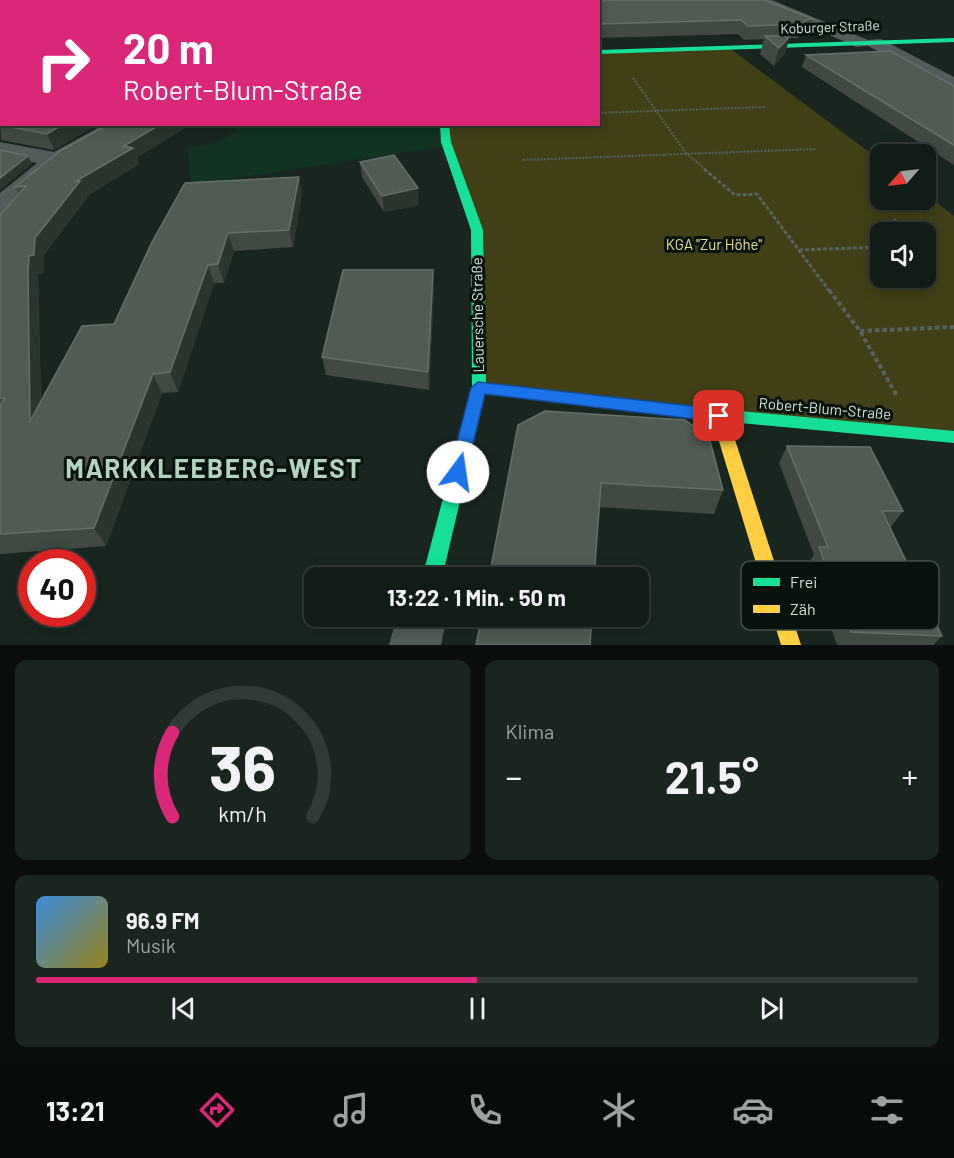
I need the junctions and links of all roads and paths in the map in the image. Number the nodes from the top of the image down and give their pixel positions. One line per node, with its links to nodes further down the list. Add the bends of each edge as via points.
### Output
1 (759, 0): 3 (street)
2 (954, 40): 3 (street, Koburger Straße)
3 (868, 43): 4 (street, Koburger Straße); 6 (street)
4 (615, 51): 5 (street, Koburger Straße); 8 (path)
5 (600, 52)
6 (954, 85)
7 (765, 107): 8 (path)
8 (657, 111): 9 (path); 14 (path)
9 (600, 113)
10 (119, 126): 15 (street)
11 (444, 126): 24 (street, Lauersche Straße, via 446,142 477,230)
12 (0, 149): 15 (street)
13 (816, 149): 14 (path)
14 (686, 153): 16 (path); 21 (path, via 735,195 757,194)
15 (54, 159): 17 (street)
16 (523, 160)
17 (0, 208)
18 (894, 219): 19 (path)
19 (897, 222)
20 (870, 247): 21 (path)
21 (799, 250): 23 (path)
22 (954, 327): 23 (path)
23 (860, 331): 26 (path)
24 (478, 388): 25 (street, Robert-Blum-Straße); 29 (street, Lauersche Straße)
25 (719, 416): 26 (street, Robert-Blum-Straße); 28 (street)
26 (917, 434): 27 (street, Robert-Blum-Straße)
27 (954, 437)
28 (765, 561)
29 (435, 567)
30 (419, 627): 32 (street)
31 (786, 630): 33 (street)
32 (415, 645)
33 (791, 645)

